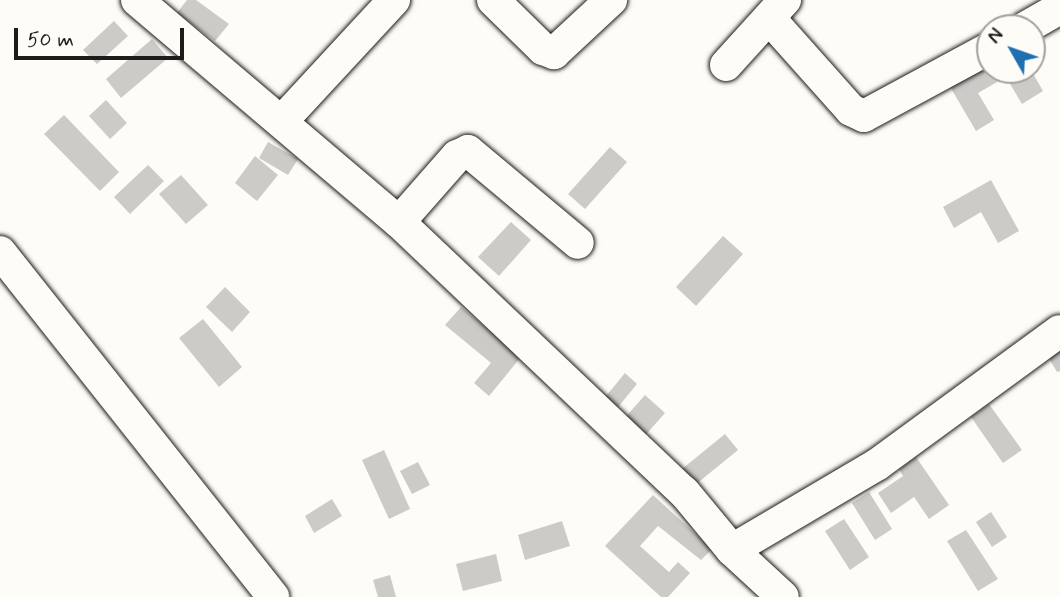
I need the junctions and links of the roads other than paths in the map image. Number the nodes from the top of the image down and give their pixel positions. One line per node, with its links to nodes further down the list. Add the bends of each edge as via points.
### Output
1 (137, 0): 8 (street)
2 (394, 0): 8 (street)
3 (493, 0): 4 (street, via 543,50 554,53)
4 (611, 0)
5 (777, 9): 6 (street, via 851,110 864,116); 7 (street)
6 (976, 56)
7 (726, 65)
8 (282, 121): 9 (street)
9 (398, 222): 10 (street, via 457,156 468,151); 13 (street, via 684,492)
10 (578, 243)
11 (0, 252): 14 (street)
12 (1060, 331): 13 (street, via 878,464)
13 (732, 550): 15 (street)
14 (273, 597)
15 (783, 597)

